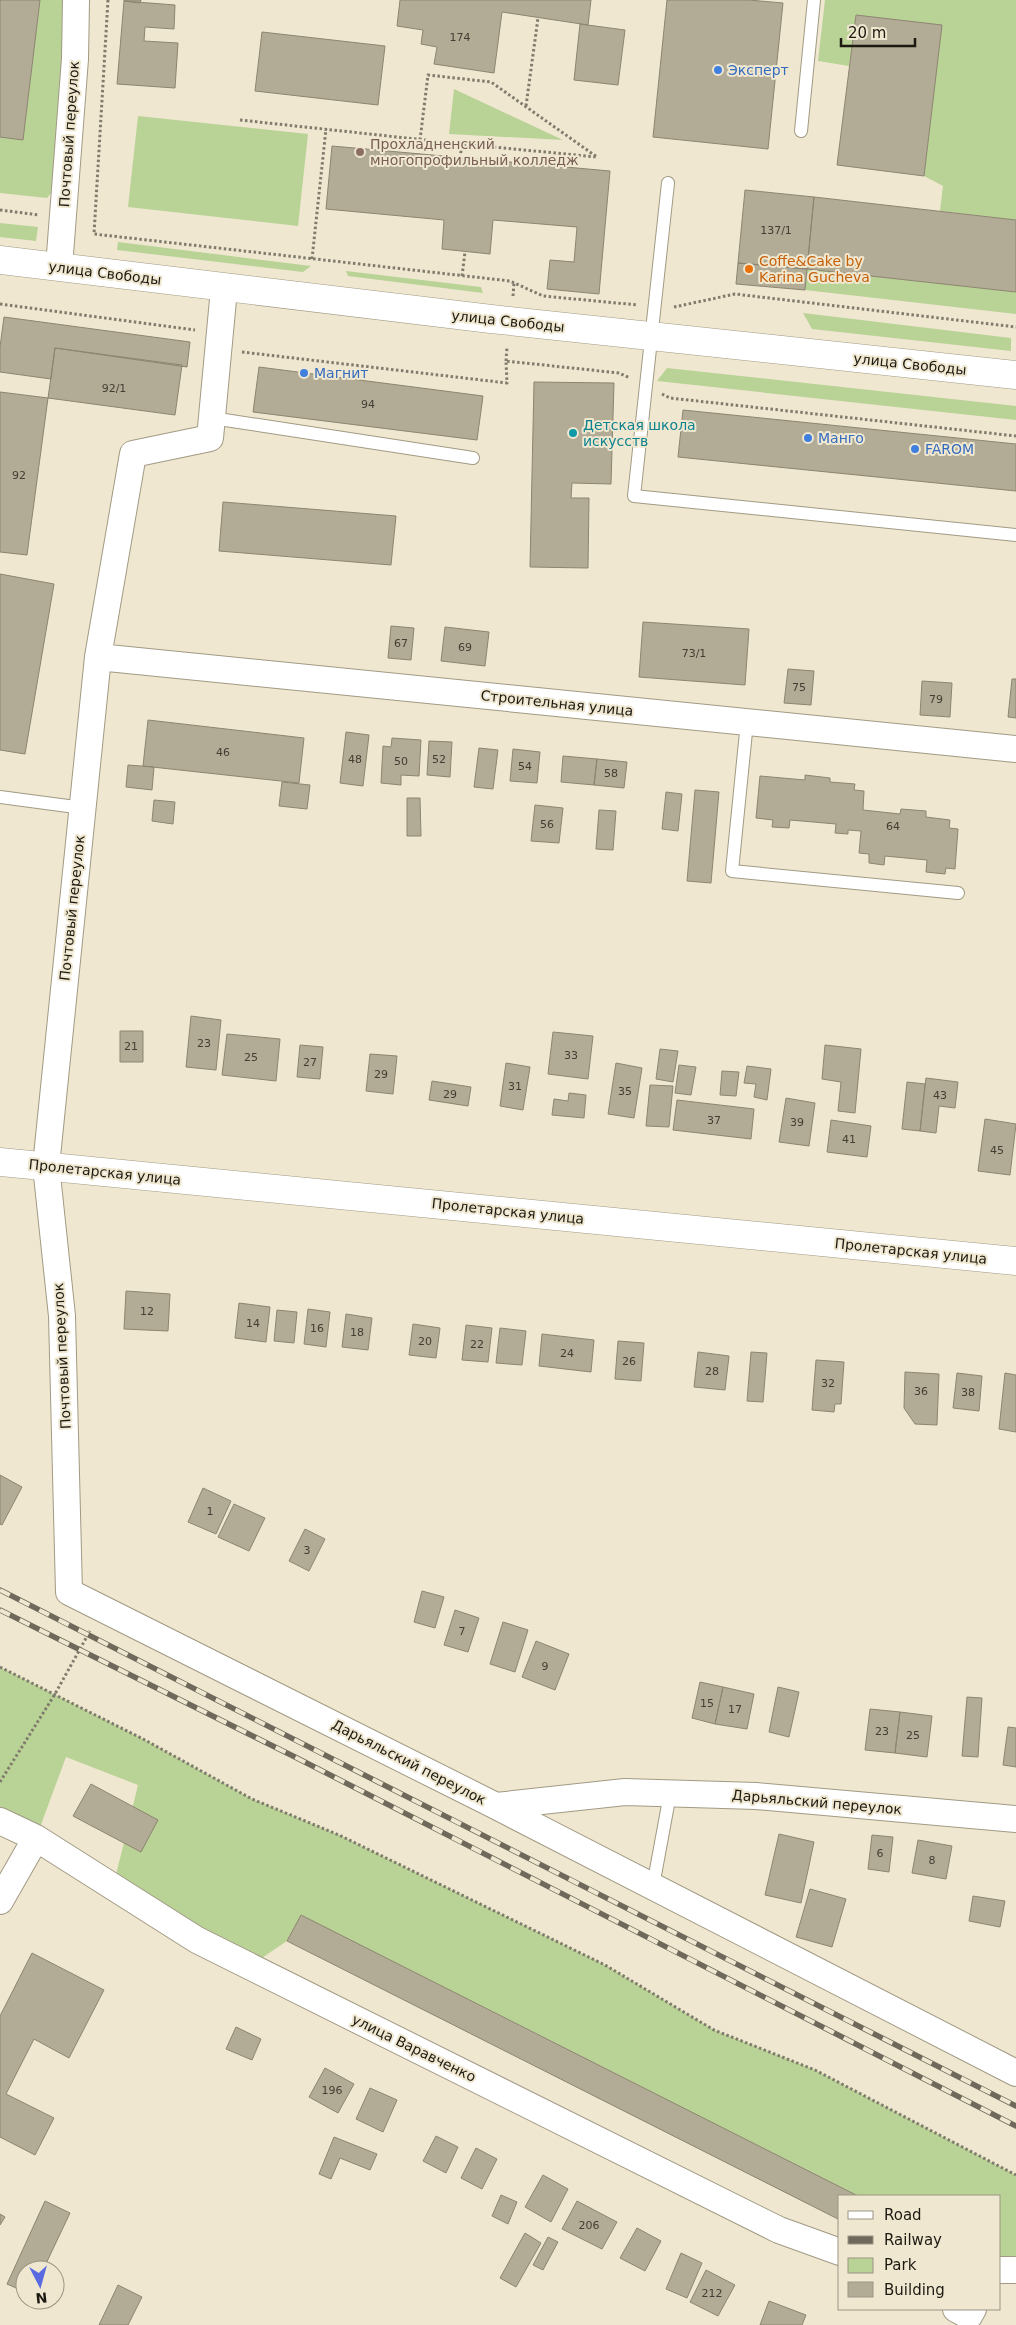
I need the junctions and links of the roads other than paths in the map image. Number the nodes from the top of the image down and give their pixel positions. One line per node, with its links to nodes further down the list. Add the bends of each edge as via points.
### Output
1 (76, 0): 6 (street, Почтовый переулок, via 75,59)
2 (814, 0): 3 (lane)
3 (801, 131)
4 (668, 183): 8 (lane)
5 (0, 260): 6 (main road, улица Свободы)
6 (59, 268): 7 (main road, улица Свободы)
7 (224, 289): 8 (main road, улица Свободы); 10 (street, Почтовый переулок)
8 (650, 337): 9 (main road, улица Свободы); 12 (lane, via 634,496)
9 (1016, 375)
10 (212, 418): 11 (lane); 13 (street, Почтовый переулок, via 210,438 134,454)
11 (473, 458)
12 (1016, 535)
13 (98, 658): 14 (street, Строительная улица); 17 (street, Почтовый переулок)
14 (747, 722): 15 (street, Строительная улица); 18 (lane, via 732,871)
15 (1016, 749)
16 (0, 797): 17 (lane)
17 (83, 808): 20 (street, Почтовый переулок)
18 (958, 893)
19 (0, 1162): 20 (main road, Пролетарская улица)
20 (46, 1166): 21 (main road, Пролетарская улица); 22 (street, Почтовый переулок, via 62,1316)
21 (1016, 1261)
22 (69, 1592): 24 (street, Дарьяльский переулок)
23 (670, 1794): 24 (street, Дарьяльский переулок, via 625,1792); 25 (street, Дарьяльский переулок, via 756,1796); 28 (lane)
24 (496, 1806): 28 (street)
25 (1016, 1819)
26 (0, 1821): 27 (street, улица Варавченко)
27 (36, 1838): 29 (street); 31 (street, улица Варавченко, via 198,1940 779,2230)
28 (653, 1886): 30 (street)
29 (0, 1901)
30 (1016, 2073)
31 (838, 2251)
32 (1001, 2270): 33 (street)
33 (1016, 2270)

